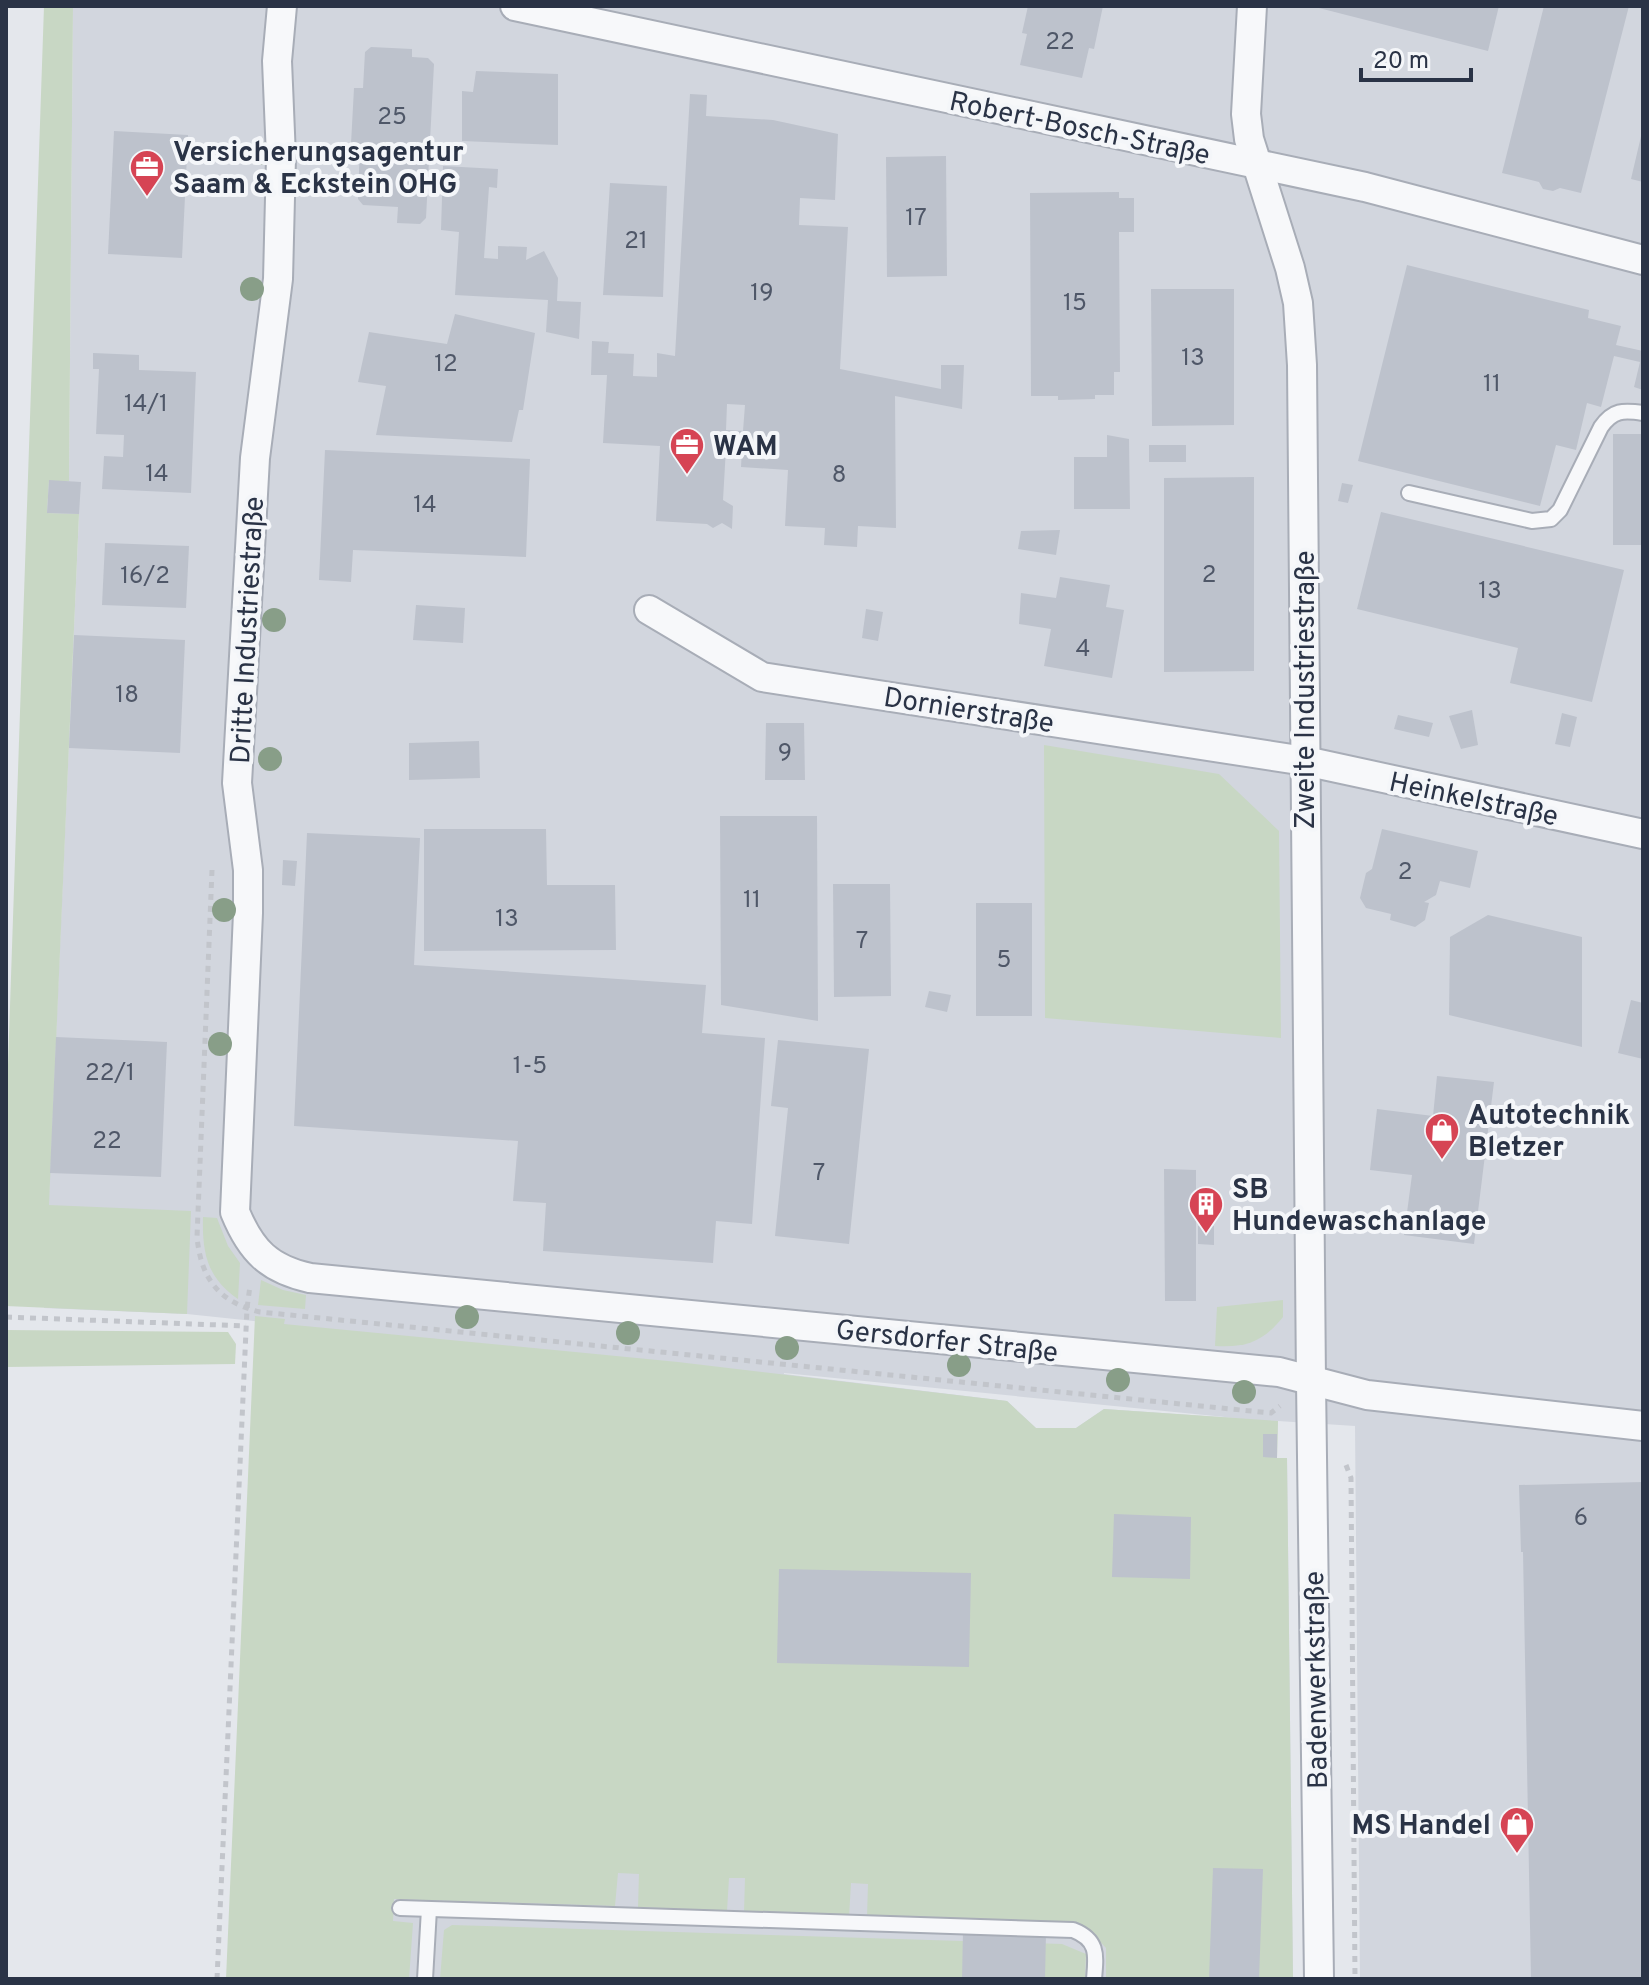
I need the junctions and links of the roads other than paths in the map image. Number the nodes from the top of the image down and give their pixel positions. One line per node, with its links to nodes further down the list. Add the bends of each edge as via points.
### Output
1 (282, 6): 11 (street, Dritte Industriestraße, via 277,61 278,279 255,458 237,783 248,913 235,1212)
2 (515, 6): 4 (street, Robert-Bosch-Straße)
3 (1252, 6): 4 (street, Zweite Industriestraße, via 1246,114)
4 (1256, 165): 5 (street, Robert-Bosch-Straße, via 1365,187); 9 (street, Zweite Industriestraße, via 1290,268 1301,332)
5 (1643, 260)
6 (1643, 413): 7 (lane, via 1609,416 1551,519 1532,521)
7 (1409, 493)
8 (649, 610): 9 (street, Dornierstraße, via 762,677)
9 (1305, 761): 10 (street, Heinkelstraße); 12 (street, Zweite Industriestraße)
10 (1643, 834)
11 (256, 1250): 12 (street, Gersdorfer Straße, via 271,1264 310,1278 1279,1372)
12 (1311, 1382): 13 (street, Gersdorfer Straße, via 1367,1395); 18 (street, Badenwerkstraße)
13 (1643, 1426)
14 (400, 1908): 15 (lane)
15 (429, 1909): 16 (lane); 17 (lane, via 1073,1930 1086,1936 1096,1952)
16 (425, 1979)
17 (1094, 1979)
18 (1319, 1979)

